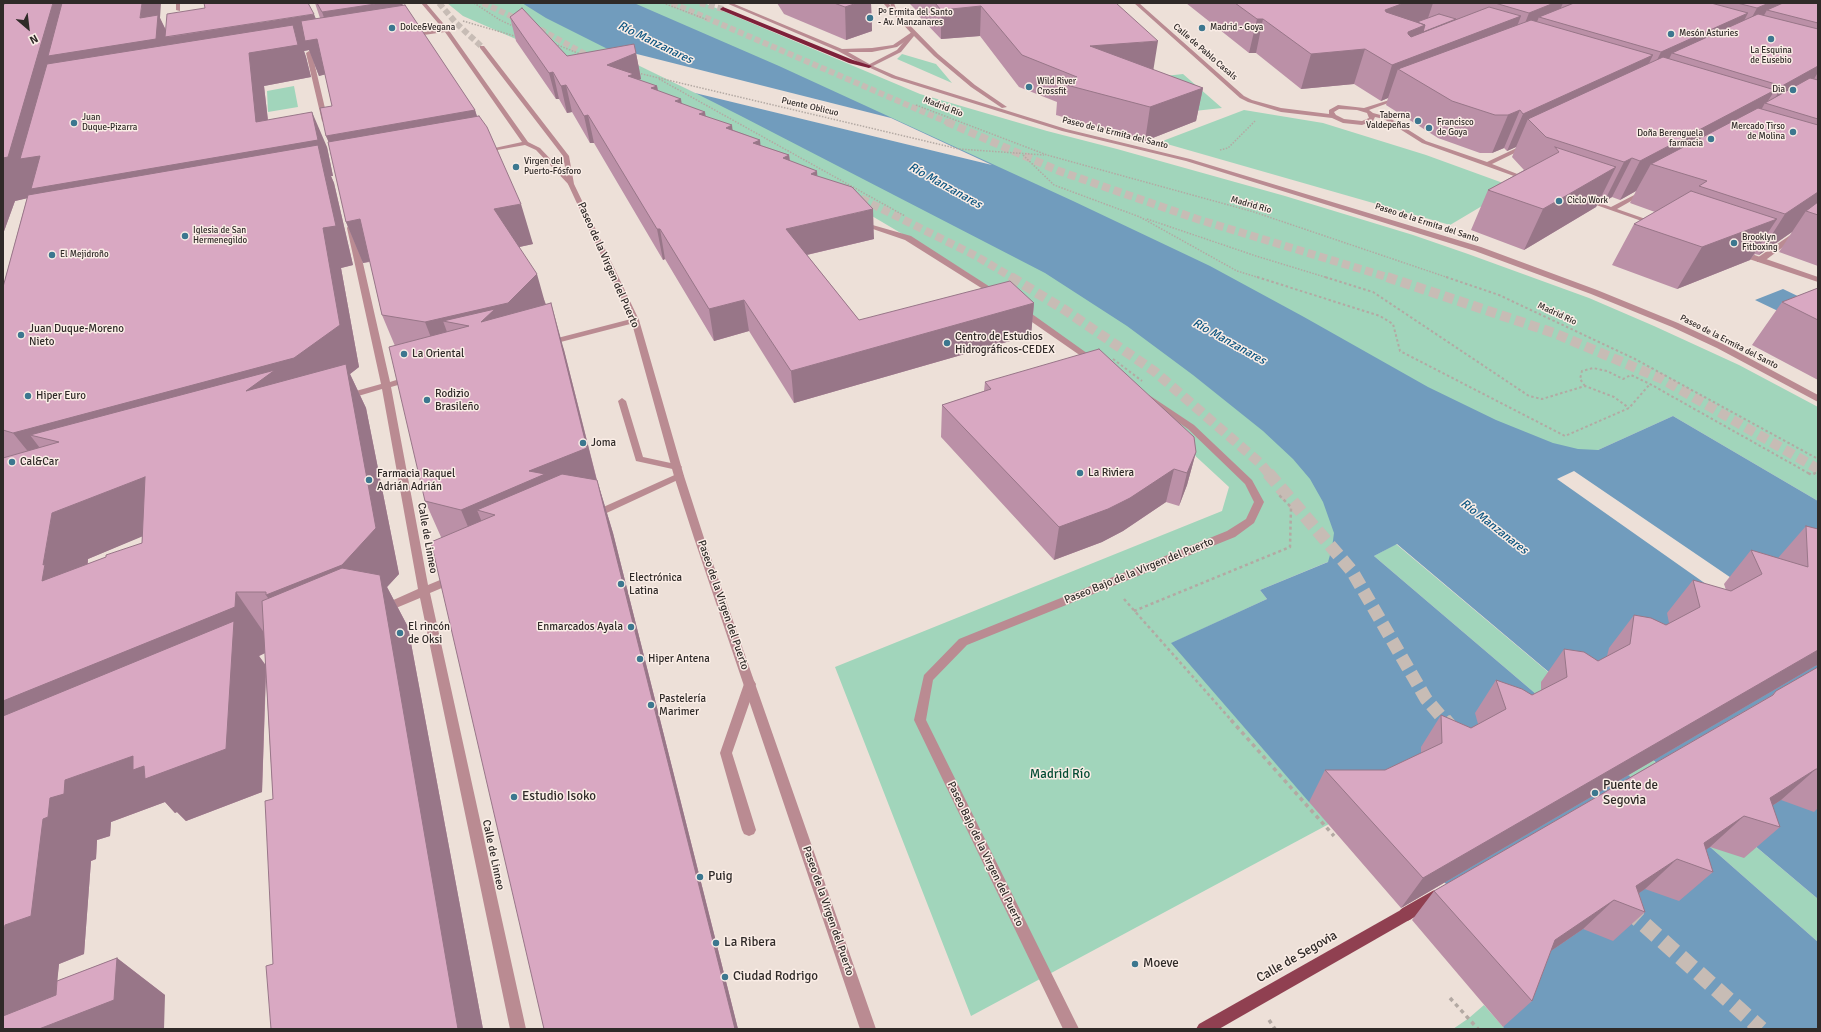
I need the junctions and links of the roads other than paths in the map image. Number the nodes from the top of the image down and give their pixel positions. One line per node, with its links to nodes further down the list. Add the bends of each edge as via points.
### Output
1 (178, 3): 8 (street)
2 (423, 3): 10 (street, Paseo de la Virgen del Puerto)
3 (728, 3): 14 (street, Paseo de la Ermita del Santo)
4 (885, 3): 9 (street, Paseo de la Ermita del Santo)
5 (892, 3): 9 (street)
6 (1136, 3): 20 (street, Calle de Pablo Casals, via 1242,97 1267,106)
7 (723, 9): 16 (highway, via 851,62)
8 (178, 10)
9 (896, 14): 11 (street, Paseo de la Ermita del Santo)
10 (446, 30): 12 (street); 24 (street, Paseo de la Virgen del Puerto)
11 (914, 32): 14 (street, via 895,46 872,50); 16 (street, via 899,51); 19 (street, Paseo de la Ermita del Santo, via 957,73)
12 (406, 36)
13 (482, 47): 28 (street, Paseo de la Virgen del Puerto, via 566,156)
14 (840, 50): 16 (street, Paseo de la Ermita del Santo)
15 (309, 53): 22 (street)
16 (869, 66): 19 (street, Paseo de la Ermita del Santo, via 894,77)
17 (1408, 94): 18 (street)
18 (1364, 110): 20 (street, via 1344,107 1334,109); 21 (street)
19 (1012, 113): 46 (street, Paseo de la Ermita del Santo, via 1064,130 1188,160 1470,246 1587,289 1694,334)
20 (1332, 114): 21 (street, via 1343,121 1356,123 1371,120)
21 (1372, 115): 26 (street, via 1386,118 1424,142)
22 (329, 134)
23 (1535, 142): 26 (street)
24 (526, 143): 25 (street); 28 (street, Paseo de la Virgen del Puerto, via 538,150)
25 (472, 154)
26 (1486, 165): 27 (street)
27 (1530, 181)
28 (571, 184): 39 (street, Paseo de la Virgen del Puerto)
29 (1649, 189): 31 (street)
30 (1575, 196): 31 (street)
31 (1612, 209): 35 (street)
32 (348, 216): 43 (street, Calle de Linneo)
33 (1818, 218): 37 (street)
34 (869, 226): 41 (street, via 908,238)
35 (1664, 227)
36 (1730, 250): 37 (street)
37 (1760, 260): 38 (street)
38 (1818, 280)
39 (635, 320): 40 (street); 48 (street, Paseo de la Virgen del Puerto)
40 (543, 344)
41 (1102, 366)
42 (416, 378): 43 (street)
43 (386, 385): 45 (street); 51 (street, Calle de Linneo)
44 (1140, 392): 58 (street, Paseo Bajo de la Virgen del Puerto, via 1191,427 1249,482 1258,502 1250,521 1231,534 963,642 928,678 920,720)
45 (340, 398)
46 (1818, 399)
47 (622, 401): 48 (street, via 639,459)
48 (678, 472): 49 (street); 53 (street, Paseo de la Virgen del Puerto)
49 (584, 520)
50 (460, 576): 51 (street)
51 (424, 592): 52 (street); 56 (street, Calle de Linneo)
52 (373, 614)
53 (750, 684): 54 (street, via 726,753); 57 (street, Paseo de la Virgen del Puerto)
54 (749, 830)
55 (1448, 890): 59 (main road, Calle de Segovia, bridge)
56 (518, 1029)
57 (868, 1029)
58 (1071, 1029)
59 (1204, 1029)

